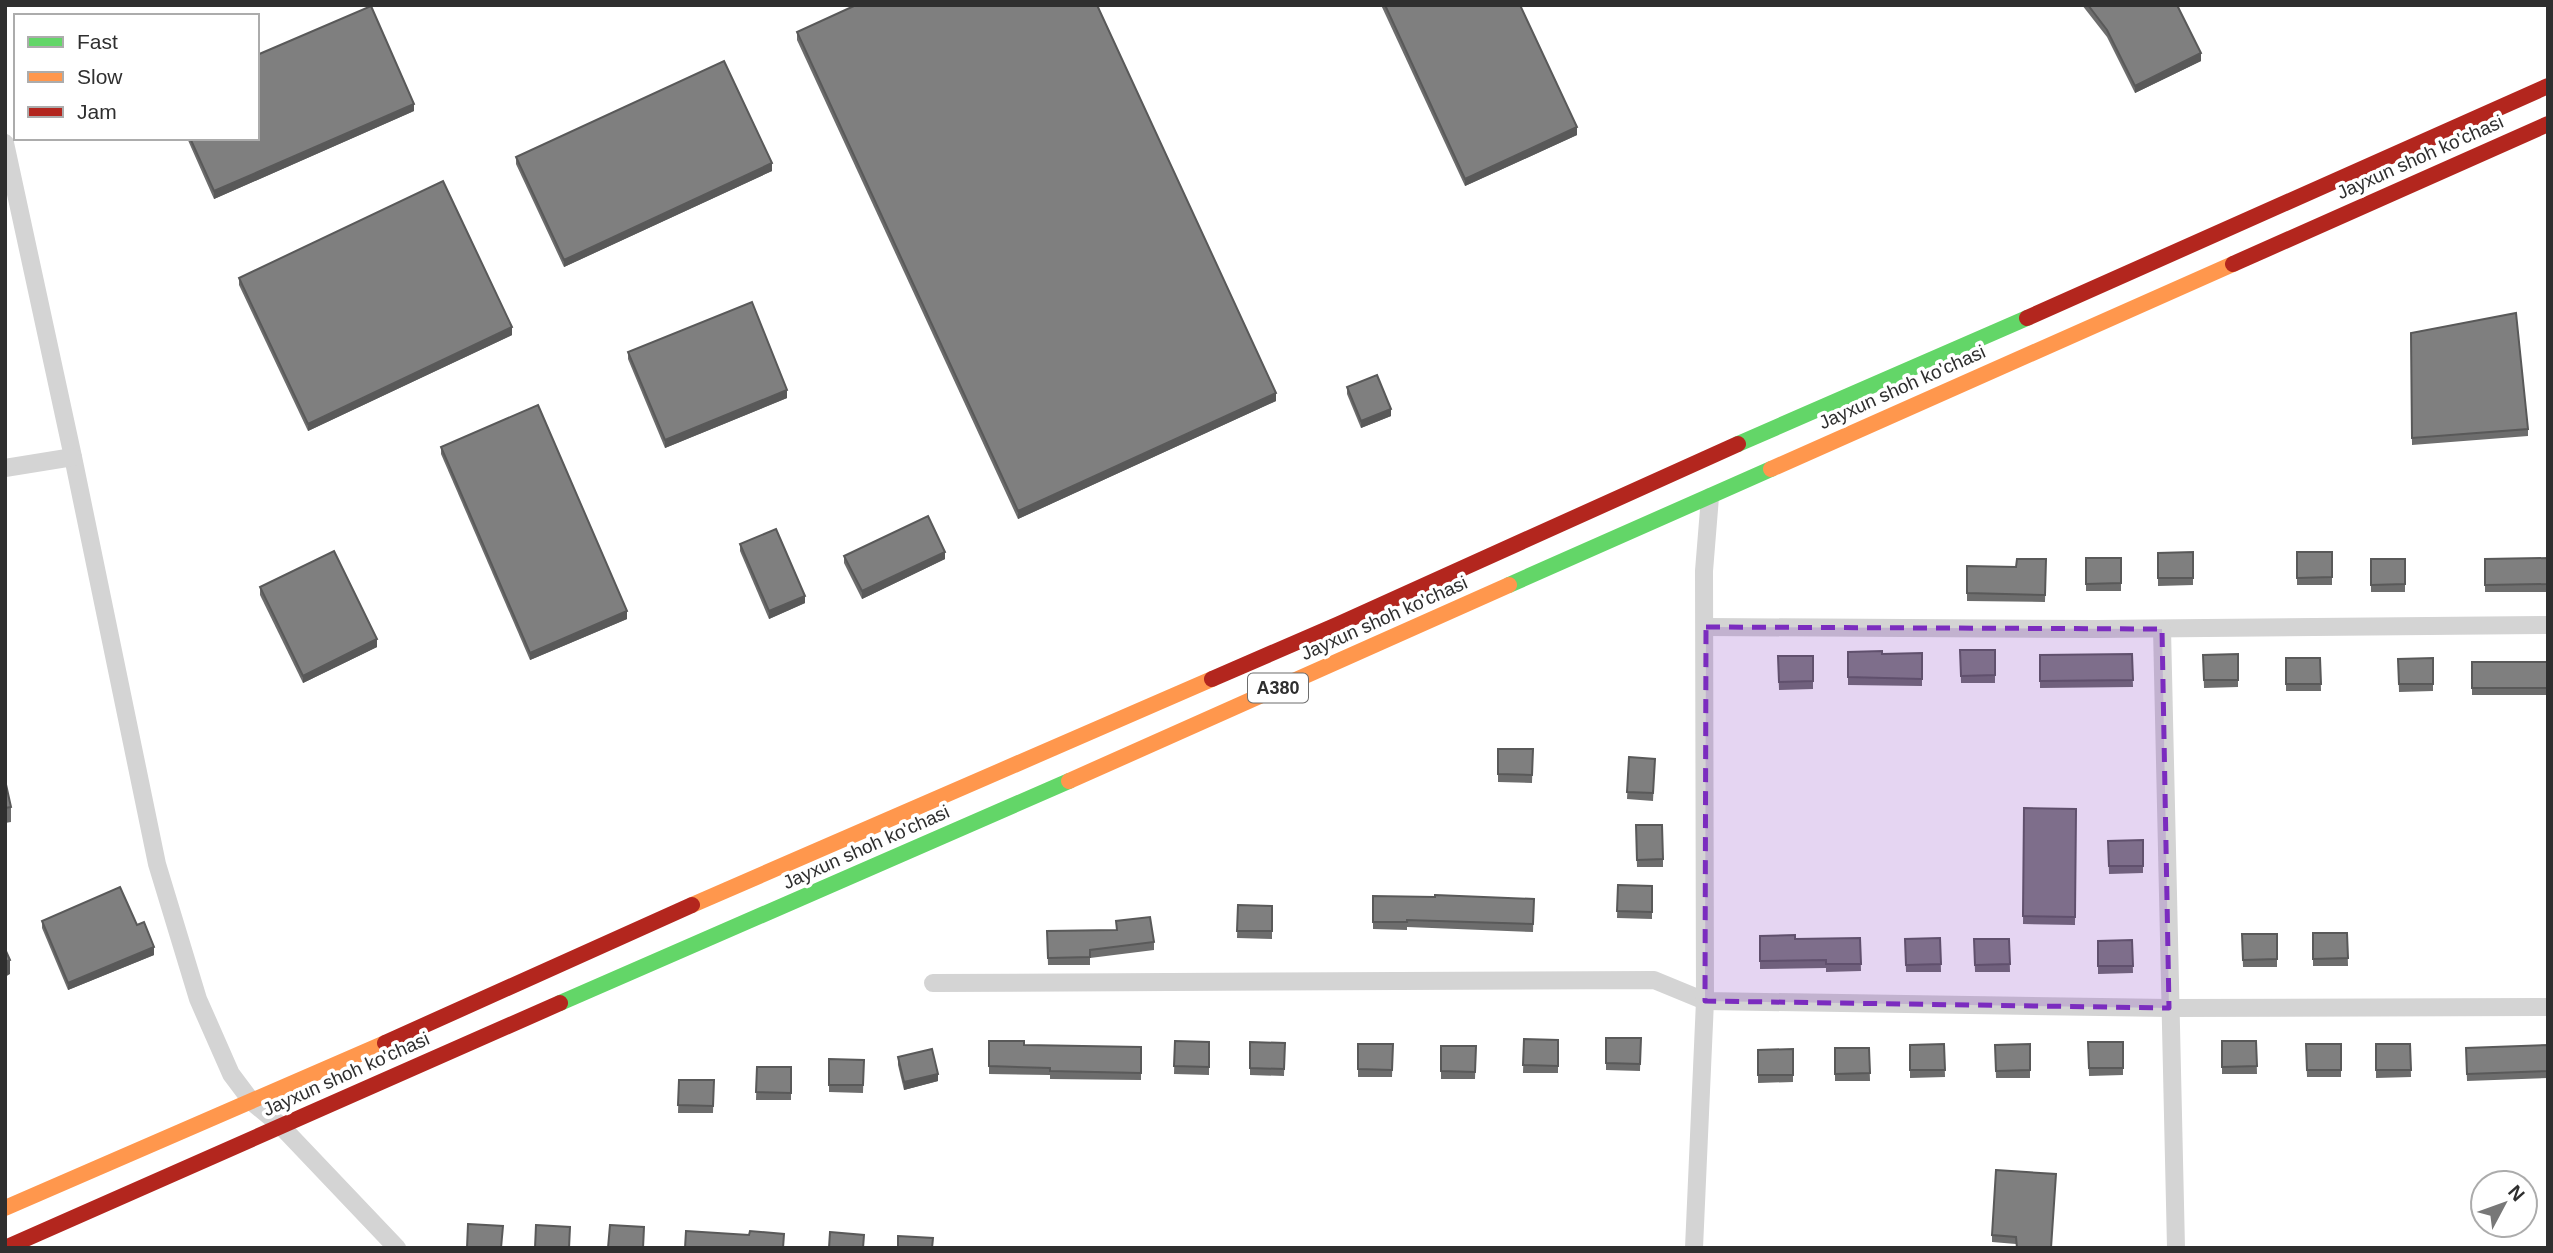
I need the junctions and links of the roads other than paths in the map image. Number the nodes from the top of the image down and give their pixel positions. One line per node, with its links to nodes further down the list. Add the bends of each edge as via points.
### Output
1 (2548, 86): 15 (highway, Jayxun shoh ko'chasi / A380)
2 (2548, 124): 7 (highway, Jayxun shoh ko'chasi / A380)
3 (5, 143): 4 (street)
4 (8, 163): 5 (street)
5 (73, 457): 6 (street); 15 (street, via 157,864 198,999 231,1074)
6 (5, 468)
7 (1710, 497): 9 (street, via 1704,571); 16 (highway, Jayxun shoh ko'chasi / A380)
8 (2548, 625): 10 (street)
9 (1706, 627): 10 (street); 12 (street)
10 (2162, 629): 14 (street)
11 (933, 983): 12 (street, via 1654,980)
12 (1706, 1001): 14 (street); 20 (street)
13 (2548, 1007): 14 (street)
14 (2169, 1008): 21 (street)
15 (252, 1102): 16 (street); 17 (highway, Jayxun shoh ko'chasi / A380)
16 (280, 1125): 18 (highway, Jayxun shoh ko'chasi / A380); 19 (street)
17 (5, 1208)
18 (5, 1248)
19 (397, 1248)
20 (1694, 1248)
21 (2176, 1248)

